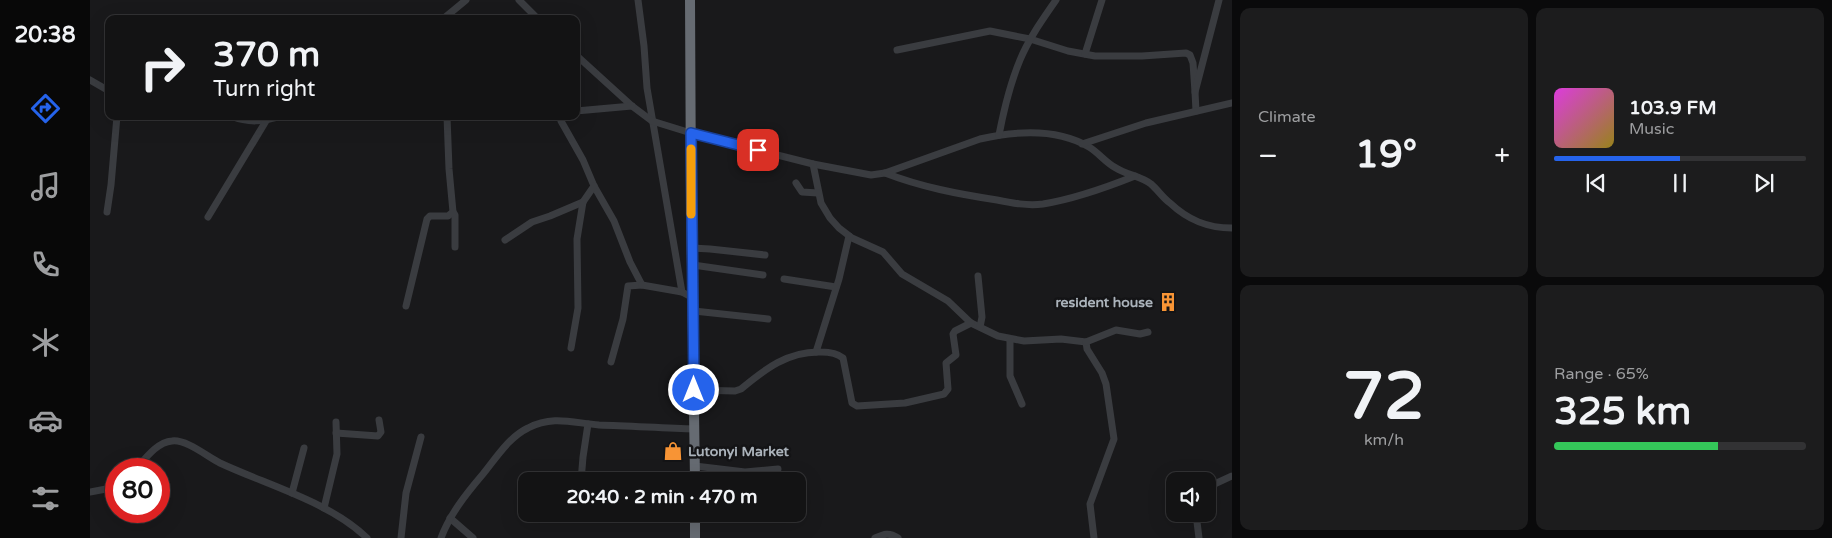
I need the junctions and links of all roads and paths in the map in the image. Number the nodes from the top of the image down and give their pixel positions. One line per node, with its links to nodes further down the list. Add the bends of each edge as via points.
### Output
1 (466, 0): 8 (street)
2 (519, 0): 9 (street)
3 (638, 0): 27 (street)
4 (690, 0): 28 (highway)
5 (1056, 0): 10 (street)
6 (1102, 0): 12 (street)
7 (1219, 0): 16 (street)
8 (448, 15)
9 (534, 15)
10 (1030, 39): 11 (street, via 983,31); 12 (street); 29 (street, via 1011,86)
11 (897, 50)
12 (1084, 54): 16 (street, via 1142,56 1186,53 1193,63)
13 (580, 59): 18 (street)
14 (90, 80): 15 (street)
15 (105, 89)
16 (1195, 92): 20 (street)
17 (1232, 103): 20 (street)
18 (632, 106): 19 (street); 27 (street)
19 (580, 111)
20 (1196, 111): 30 (street)
21 (117, 120): 38 (street)
22 (241, 120): 26 (street)
23 (269, 120): 26 (street)
24 (447, 120): 39 (street)
25 (561, 120): 35 (street)
26 (266, 121): 40 (street)
27 (652, 121): 28 (street); 53 (street)
28 (691, 133): 31 (street); 45 (highway)
29 (999, 135): 30 (street, via 1046,134); 32 (street)
30 (1082, 144): 33 (street, via 1115,168)
31 (813, 164): 32 (street, via 872,175); 36 (street)
32 (885, 173): 33 (street, via 913,184 1029,205 1066,199)
33 (1135, 176): 41 (street, via 1150,184 1191,219 1213,227)
34 (796, 183): 36 (street, via 802,192)
35 (594, 186): 37 (street); 51 (street, via 614,221)
36 (818, 193): 42 (street, via 830,218)
37 (583, 202): 43 (street, via 532,222); 63 (street, via 578,239 578,308)
38 (107, 212)
39 (453, 212): 44 (street, via 456,215); 55 (street, via 448,216 434,215 428,219)
40 (208, 217)
41 (1232, 228)
42 (849, 236): 52 (street); 58 (street, via 883,252 902,274 948,301)
43 (505, 240)
44 (455, 247)
45 (692, 248): 46 (street); 47 (highway)
46 (765, 256)
47 (693, 265): 48 (street); 54 (highway)
48 (763, 275)
49 (978, 276): 59 (street)
50 (784, 279): 52 (street)
51 (642, 285): 53 (street); 65 (street, via 628,286)
52 (836, 287): 64 (street)
53 (682, 292): 54 (street)
54 (693, 298): 56 (highway)
55 (406, 306)
56 (694, 311): 57 (street); 66 (highway)
57 (768, 319)
58 (971, 323): 59 (street); 64 (street, via 953,334 955,357 945,364 947,392 905,404 854,404 843,358)
59 (980, 327): 61 (street)
60 (1148, 332): 62 (street, via 1116,330)
61 (1010, 338): 62 (street); 67 (street, via 1010,376)
62 (1086, 342): 96 (street, via 1106,384 1114,439 1090,504)
63 (571, 348)
64 (816, 352): 66 (street, via 795,354 776,362 735,391)
65 (611, 362)
66 (694, 390): 71 (highway)
67 (1022, 404)
68 (379, 420): 72 (street, via 381,432 378,436)
69 (336, 422): 72 (street)
70 (588, 424): 71 (street); 78 (street); 86 (street, via 547,421 513,438)
71 (695, 429): 76 (highway)
72 (336, 433): 85 (street, via 337,454)
73 (421, 437): 90 (street, via 406,493)
74 (304, 448): 84 (street)
75 (147, 458): 84 (street, via 162,444 179,441)
76 (695, 466): 77 (street, via 746,472); 79 (highway)
77 (778, 469)
78 (581, 472)
79 (695, 472)
80 (1232, 476): 81 (street)
81 (1216, 483)
82 (105, 489): 83 (street)
83 (90, 492)
84 (292, 494): 85 (street)
85 (324, 508): 89 (street)
86 (450, 518): 91 (street); 92 (street)
87 (696, 522): 93 (highway)
88 (1197, 522): 97 (street)
89 (367, 538)
90 (400, 538)
91 (441, 538)
92 (473, 538)
93 (695, 538)
94 (875, 538): 95 (street, via 892,534)
95 (898, 538)
96 (1094, 538)
97 (1199, 538)

